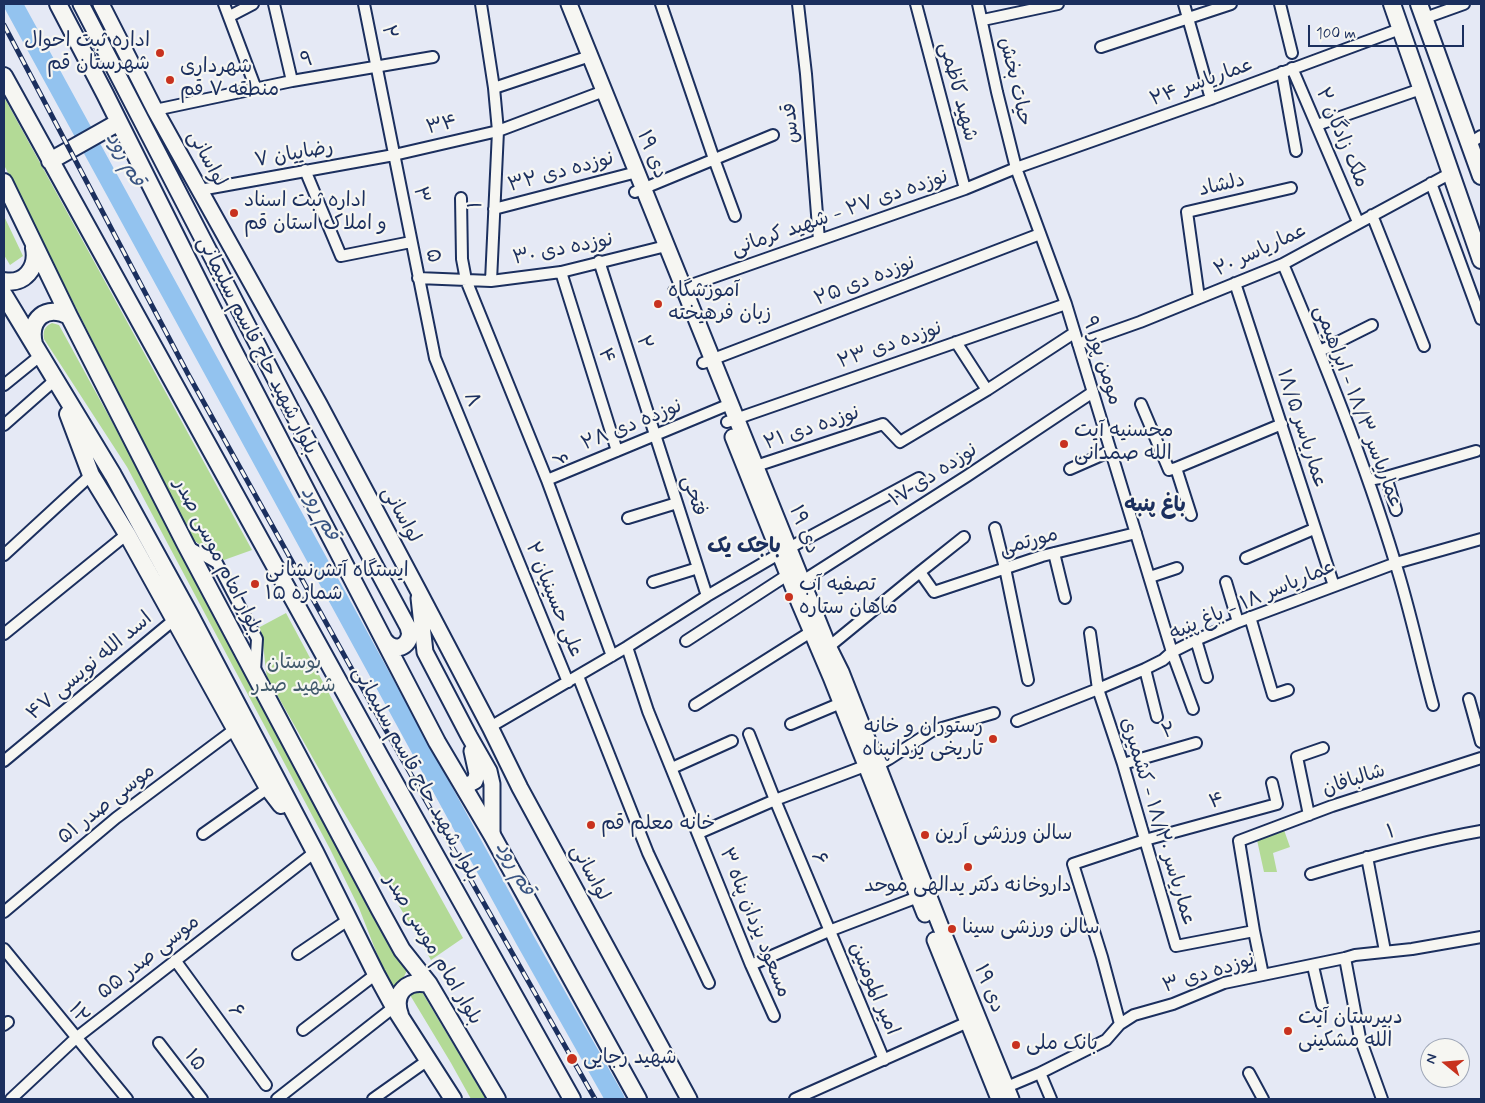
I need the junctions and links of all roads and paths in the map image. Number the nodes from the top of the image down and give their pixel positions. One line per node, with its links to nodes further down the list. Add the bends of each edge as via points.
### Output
1 (58, 4): 40 (main road, بلوار شهید حاج قاسم سلیمانی)
2 (81, 4): 100 (main road, لواسانی)
3 (101, 4): 39 (main road, لواسانی)
4 (224, 4): 21 (street)
5 (253, 4): 21 (street)
6 (274, 4): 33 (street)
7 (364, 4): 29 (street, ۲)
8 (481, 4): 34 (street)
9 (563, 4): 28 (main road, ۱۹ دی)
10 (662, 4): 47 (street)
11 (798, 4): 66 (street, قدس)
12 (916, 4): 57 (street, شهید کاظمی)
13 (978, 4): 23 (street, حیات بخش)
14 (1058, 4): 23 (street)
15 (1184, 4): 22 (street)
16 (1231, 4): 22 (street)
17 (1280, 4): 26 (street)
18 (1392, 4): 24 (main road)
19 (1464, 4): 20 (street)
20 (1422, 11): 44 (main road)
21 (230, 16): 35 (street)
22 (1188, 18): 25 (street); 38 (street)
23 (983, 20): 49 (street, حیات بخش)
24 (1400, 29): 30 (street, عماریاسر ۲۴); 36 (main road)
25 (1101, 47)
26 (1292, 53)
27 (434, 57): 29 (street, ۹)
28 (586, 58): 34 (street); 37 (main road, ۱۹ دی)
29 (376, 67): 33 (street, ۹); 46 (street, ۲)
30 (1292, 68): 31 (street, عماریاسر ۲۴); 41 (street, ۲ ملک زادگان)
31 (1282, 72): 38 (street, عماریاسر ۲۴); 45 (street)
32 (4, 76): 48 (main road, بلوار شهید حاج قاسم سلیمانی)
33 (292, 81): 35 (street, ۹)
34 (494, 88): 42 (street)
35 (256, 89): 39 (street, ۹)
36 (1421, 89): 41 (street); 52 (main road)
37 (600, 93): 42 (street, ۳۴); 51 (main road, ۱۹ دی)
38 (1212, 99): 49 (street, عماریاسر ۲۴)
39 (156, 110): 58 (main road, لواسانی)
40 (119, 122): 48 (main road); 151 (main road, بلوار شهید حاج قاسم سلیمانی)
41 (1317, 125): 64 (street, ۲ ملک زادگان)
42 (498, 131): 46 (street, ۳۴); 61 (street, ۱)
43 (773, 135): 47 (street)
44 (1475, 140): 53 (main road)
45 (1296, 151)
46 (394, 155): 50 (street, ۷ رضاییان); 67 (street, ۳)
47 (714, 159): 59 (street); 63 (street)
48 (50, 161): 239 (main road, بلوار شهید حاج قاسم سلیمانی)
49 (1016, 168): 57 (street, نوزده دی ۲۷ - شهید کرمانی); 65 (street, مومن پور ۹)
50 (305, 170): 58 (street, ۷ رضاییان); 67 (street, via 341,256)
51 (632, 173): 59 (main road, ۱۹ دی); 61 (street, نوزده دی ۳۲)
52 (1450, 173): 55 (street, عماریاسر ۲۰); 70 (main road)
53 (1481, 176)
54 (4, 182): 68 (main road, بلوار امام موسی صدر)
55 (1431, 183): 62 (street, عماریاسر ۲۰); 84 (street)
56 (1291, 188): 81 (street, دلشاد, via 1187,212)
57 (965, 189): 66 (street, نوزده دی ۲۷ - شهید کرمانی)
58 (200, 190): 97 (main road, لواسانی)
59 (639, 190): 69 (main road, ۱۹ دی)
60 (461, 198): 75 (street, ۳, via 462,259)
61 (494, 209): 77 (street, ۱)
62 (1372, 215): 64 (street, عماریاسر ۲۰); 89 (street)
63 (735, 216)
64 (1358, 222): 72 (street, عماریاسر ۲۰)
65 (1040, 234): 82 (street, مومن پور ۹); 92 (street, نوزده دی ۲۵)
66 (819, 240): 79 (street, نوزده دی ۲۷ - شهید کرمانی)
67 (411, 242): 74 (street, ۵)
68 (34, 246): 76 (main road, via 34,266 28,274 20,280); 83 (main road, بلوار امام موسی صدر)
69 (661, 247): 71 (street, نوزده دی ۳۰); 79 (main road, ۱۹ دی)
70 (1481, 260)
71 (599, 261): 73 (street, نوزده دی ۳۰); 104 (street, ۲)
72 (1282, 264): 78 (street, عماریاسر ۲۰); 91 (street, عماریاسر ۱۸/۳ - ابراهیمی)
73 (560, 272): 77 (street, نوزده دی ۳۰); 106 (street, ۴)
74 (418, 278): 75 (street, نوزده دی ۳۰); 122 (street, ۸, via 434,358)
75 (466, 280): 77 (street, نوزده دی ۳۰); 114 (street, ۶)
76 (4, 281)
77 (491, 281)
78 (1235, 283): 81 (street, عماریاسر ۲۰); 102 (street, عماریاسر ۱۸/۵)
79 (679, 290): 92 (main road, ۱۹ دی)
80 (4, 295): 90 (main road)
81 (1199, 298): 88 (street, عماریاسر ۲۰)
82 (1066, 304): 86 (street, مومن پور ۹); 87 (street, نوزده دی ۲۳)
83 (69, 316): 90 (main road, via 50,311 40,316 32,334); 216 (main road, بلوار امام موسی صدر, via 255,677 402,950)
84 (1481, 318)
85 (1372, 325): 91 (street)
86 (1074, 332): 88 (street, مومن پور ۹); 95 (street)
87 (956, 342): 95 (street); 101 (street, نوزده دی ۲۳)
88 (1078, 344): 96 (street, مومن پور ۹)
89 (1424, 346)
90 (38, 350): 93 (main road); 94 (street)
91 (1320, 351): 115 (street, عماریاسر ۱۸/۳ - ابراهیمی)
92 (708, 362): 99 (main road, ۱۹ دی)
93 (55, 380): 103 (street); 111 (main road); 197 (main road, via 118,483)
94 (4, 385)
95 (987, 390): 108 (street, نوزده دی ۲۱, via 900,442 883,424)
96 (1093, 392): 107 (street, مومن پور ۹); 137 (street, نوزده دی ۱۷, via 1002,452)
97 (319, 404): 100 (main road); 141 (main road, لواسانی)
98 (1141, 404): 109 (street, via 1169,470)
99 (726, 406): 101 (main road, ۱۹ دی); 104 (street, نوزده دی ۲۸)
100 (296, 419): 150 (main road, لواسانی, via 384,580)
101 (732, 420): 108 (main road, ۱۹ دی); 127 (main road, ۱۹ دی)
102 (1282, 424): 109 (street); 121 (street, عماریاسر ۱۸/۵)
103 (4, 425)
104 (654, 435): 106 (street, نوزده دی ۲۸); 116 (street, فتحی)
105 (1476, 450): 112 (street)
106 (617, 451): 114 (street, نوزده دی ۲۸)
107 (1111, 452): 110 (street); 123 (street, مومن پور ۹)
108 (756, 466): 127 (main road, ۱۹ دی)
109 (1176, 468): 118 (street)
110 (1070, 469)
111 (91, 475): 124 (main road); 129 (street)
112 (1386, 477): 115 (street); 117 (street)
113 (919, 478): 127 (street)
114 (547, 480): 157 (street, ۶)
115 (1368, 480): 131 (street, عماریاسر ۱۸/۳ - ابراهیمی)
116 (677, 503): 119 (street); 132 (street, فتحی)
117 (1396, 510)
118 (1191, 516)
119 (628, 518)
120 (995, 528): 133 (street)
121 (1314, 529): 130 (street); 140 (street, عماریاسر ۱۸/۵)
122 (506, 531): 162 (street, ۲ علی حسینیان)
123 (1136, 533): 128 (street, مورتمی); 136 (street, مومن پور ۹)
124 (127, 534): 145 (main road); 149 (street)
125 (964, 538): 135 (street)
126 (1481, 539): 131 (street, عماریاسر ۱۸ - باغ پنبه)
127 (784, 551): 137 (main road, ۱۹ دی); 142 (street)
128 (1054, 554): 133 (street, مورتمی); 143 (street)
129 (4, 555)
130 (1246, 558)
131 (1396, 563): 140 (street, عماریاسر ۱۸ - باغ پنبه); 168 (street, عماریاسر ۱۸/۳ - ابراهیمی)
132 (698, 568): 138 (street); 142 (street, فتحی)
133 (1005, 568): 135 (street, مورتمی, via 934,592); 161 (street)
134 (1177, 568): 136 (street)
135 (920, 572): 155 (street)
136 (1150, 577): 156 (street, مومن پور ۹)
137 (795, 578): 147 (main road, ۱۹ دی); 153 (street, نوزده دی ۱۷)
138 (653, 582)
139 (1226, 582): 146 (street)
140 (1334, 586): 144 (street, عماریاسر ۱۸ - باغ پنبه)
141 (418, 590): 174 (main road, لواسانی); 177 (main road, via 425,652)
142 (707, 596): 154 (street)
143 (1065, 598)
144 (1250, 618): 146 (street, عماریاسر ۱۸ - باغ پنبه); 164 (street, via 1272,695)
145 (175, 619): 175 (main road); 183 (street, ۴۷ اسد الله نویسی)
146 (1238, 622): 152 (street, عماریاسر ۱۸ - باغ پنبه)
147 (816, 629): 155 (main road, ۱۹ دی); 167 (street)
148 (1090, 633): 163 (street, عماریاسر ۱۸/۲۰ - کشمیری)
149 (4, 634)
150 (410, 635): 151 (main road, via 398,648)
151 (384, 640): 188 (main road, بلوار شهید حاج قاسم سلیمانی)
152 (1196, 640): 156 (street, عماریاسر ۱۸ - باغ پنبه); 160 (street)
153 (686, 641)
154 (627, 647): 157 (street); 185 (street, ۳ مسعود یزدان پناه, via 648,711)
155 (824, 650): 166 (main road, ۱۹ دی); 186 (main road, ۱۹ دی, via 841,672)
156 (1172, 652): 158 (street, عماریاسر ۱۸ - باغ پنبه); 169 (street, مومن پور ۹)
157 (612, 656): 159 (street)
158 (1146, 668): 163 (street, عماریاسر ۱۸ - باغ پنبه); 171 (street)
159 (578, 676): 162 (street); 215 (street, via 648,853)
160 (1207, 677)
161 (1028, 680)
162 (568, 682): 174 (street)
163 (1098, 689): 172 (street, عماریاسر ۱۸ - باغ پنبه); 184 (street, عماریاسر ۱۸/۲۰ - کشمیری)
164 (1288, 690)
165 (1469, 699): 179 (street)
166 (841, 703): 173 (street); 186 (main road, ۱۹ دی)
167 (694, 705)
168 (1433, 706)
169 (1193, 709)
170 (994, 713): 186 (street, via 932,731)
171 (1157, 717)
172 (1017, 721)
173 (791, 724)
174 (490, 727): 241 (main road, لواسانی)
175 (235, 729): 189 (main road); 201 (street, موسی صدر ۵۱, via 116,818)
176 (749, 734): 190 (street, ۶)
177 (469, 736): 188 (main road, via 477,774 475,781); 195 (main road, via 489,771)
178 (732, 741): 185 (street)
179 (1481, 742)
180 (1196, 743): 184 (street, ۲)
181 (1323, 748): 191 (street, via 1297,757)
182 (1481, 758): 191 (street, شالبافان)
183 (4, 761)
184 (1123, 764): 196 (street, عماریاسر ۱۸/۲۰ - کشمیری)
185 (672, 768): 193 (street, ۳ مسعود یزدان پناه)
186 (870, 768): 190 (street); 200 (main road, ۱۹ دی); 220 (main road, ۱۹ دی, via 940,925)
187 (1272, 783): 196 (street, ۴, via 1277,804)
188 (464, 787): 195 (main road, بلوار شهید حاج قاسم سلیمانی)
189 (268, 788): 194 (street); 197 (main road)
190 (775, 800): 193 (street); 203 (street, ۶)
191 (1309, 815): 204 (street, شالبافان, via 1239,841)
192 (1481, 831): 198 (street, ۱)
193 (699, 833): 211 (street, ۳ مسعود یزدان پناه)
194 (203, 834)
195 (492, 835): 240 (main road, بلوار شهید حاج قاسم سلیمانی)
196 (1145, 840): 204 (street, عماریاسر ۱۸/۲۰ - کشمیری, via 1176,946); 221 (street, via 1073,864)
197 (314, 852): 202 (main road); 210 (street, موسی صدر ۵۵)
198 (1367, 857): 199 (street, ۱); 207 (street)
199 (1311, 874)
200 (918, 897): 203 (street); 220 (main road, ۱۹ دی)
201 (4, 912)
202 (348, 920): 208 (street); 213 (main road)
203 (829, 931): 211 (street); 226 (street, امیر المومنین)
204 (1254, 932): 214 (street)
205 (1481, 936): 207 (street, نوزده دی ۳)
206 (4, 949): 223 (street, ۱۲)
207 (1385, 951): 209 (street, نوزده دی ۳)
208 (298, 954)
209 (1345, 958): 212 (street, نوزده دی ۳); 245 (street, via 1360,1038)
210 (175, 960): 223 (street, موسی صدر ۵۵); 229 (street, ۶)
211 (751, 965): 219 (street, ۳ مسعود یزدان پناه)
212 (1312, 966): 214 (street, نوزده دی ۳); 217 (street)
213 (376, 974): 218 (main road); 222 (street)
214 (1263, 975): 221 (street, نوزده دی ۳, via 1224,983 1173,1004 1134,1015)
215 (709, 983)
216 (428, 984): 218 (main road, via 410,984 402,990); 238 (main road, بلوار امام موسی صدر)
217 (1322, 1005)
218 (397, 1012): 225 (main road); 235 (street)
219 (774, 1016)
220 (974, 1020): 226 (street); 230 (main road, ۱۹ دی)
221 (1120, 1024): 227 (street, نوزده دی ۳, via 1106,1040)
222 (302, 1030)
223 (76, 1038): 232 (street, موسی صدر ۵۵); 233 (street, ۱۲)
224 (159, 1043): 234 (street, ۱۵)
225 (428, 1060): 236 (street); 237 (main road)
226 (884, 1060): 231 (street)
227 (1040, 1073): 230 (street, نوزده دی ۳); 243 (street)
228 (1249, 1073): 244 (street)
229 (266, 1085)
230 (1003, 1094)
231 (811, 1096): 242 (street)
232 (11, 1099)
233 (126, 1099)
234 (202, 1099)
235 (277, 1099)
236 (373, 1099)
237 (453, 1099)
238 (497, 1099)
239 (572, 1099)
240 (638, 1099)
241 (689, 1099)
242 (795, 1099)
243 (1051, 1099)
244 (1263, 1099)
245 (1382, 1099)

